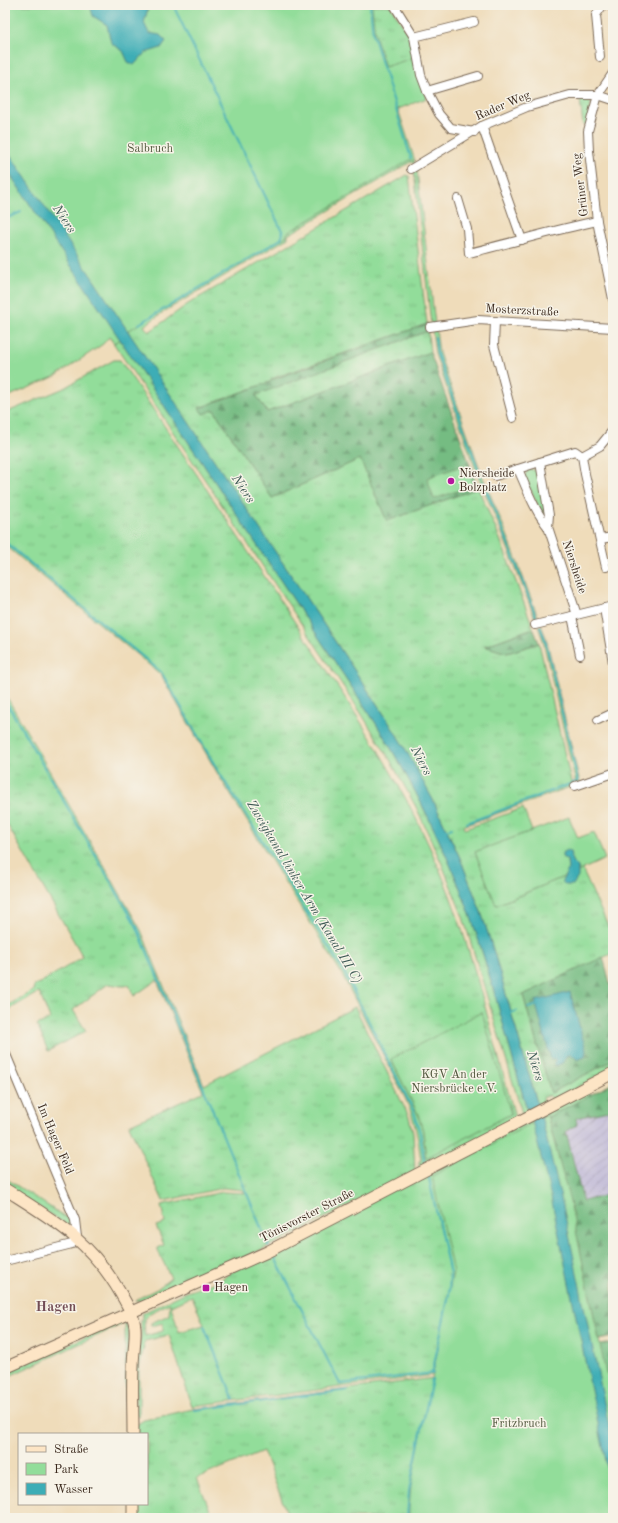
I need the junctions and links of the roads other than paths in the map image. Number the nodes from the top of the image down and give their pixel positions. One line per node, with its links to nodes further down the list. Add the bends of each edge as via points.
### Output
1 (394, 5): 6 (street)
2 (602, 5): 7 (street, via 596,15)
3 (611, 5): 4 (street)
4 (613, 9)
5 (474, 22): 6 (street)
6 (414, 37): 10 (street, via 420,75)
7 (600, 57)
8 (613, 72): 11 (street, Grüner Weg)
9 (478, 76): 10 (street)
10 (427, 91): 14 (street, via 448,126)
11 (598, 95): 12 (street, Rader Weg); 13 (street, Rader Weg, via 553,99); 17 (street, Grüner Weg, via 588,131)
12 (613, 100)
13 (482, 126): 14 (street, Rader Weg); 18 (street)
14 (474, 132): 15 (street, Rader Weg)
15 (411, 169)
16 (458, 200): 18 (street, via 467,229 468,253)
17 (597, 221): 18 (street); 19 (street, Grüner Weg)
18 (522, 240)
19 (613, 299)
20 (495, 321): 21 (street, Mosterzstraße, via 478,320); 22 (street, Mosterzstraße); 23 (street, via 494,346)
21 (430, 327)
22 (613, 328)
23 (513, 418)
24 (613, 430): 25 (street, via 600,446)
25 (582, 456): 26 (street, via 575,451); 31 (street)
26 (540, 462): 27 (street); 29 (street, Niersheide, via 549,515)
27 (518, 470): 28 (street); 29 (street, Niersheide, via 534,506)
28 (495, 476)
29 (548, 527): 35 (street, Niersheide)
30 (613, 537): 31 (street)
31 (600, 539): 32 (street)
32 (606, 568)
33 (613, 606): 34 (street)
34 (604, 608): 35 (street); 38 (street)
35 (574, 615): 36 (street); 37 (street, Niersheide)
36 (535, 625)
37 (580, 655)
38 (613, 663)
39 (613, 713): 40 (street)
40 (598, 720)
41 (613, 773): 42 (street)
42 (575, 786)
43 (5, 1052): 46 (street, Im Hager Feld, via 76,1220)
44 (613, 1073): 48 (main road, Tönisvorster Straße, via 271,1250)
45 (5, 1189): 46 (main road)
46 (77, 1237): 47 (street, via 72,1244); 48 (main road, via 106,1271)
47 (5, 1261)
48 (131, 1312): 49 (main road, Tönisvorster Straße); 50 (main road, via 135,1327 132,1373)
49 (5, 1368)
50 (133, 1433)
51 (133, 1505): 52 (main road)
52 (133, 1518)

